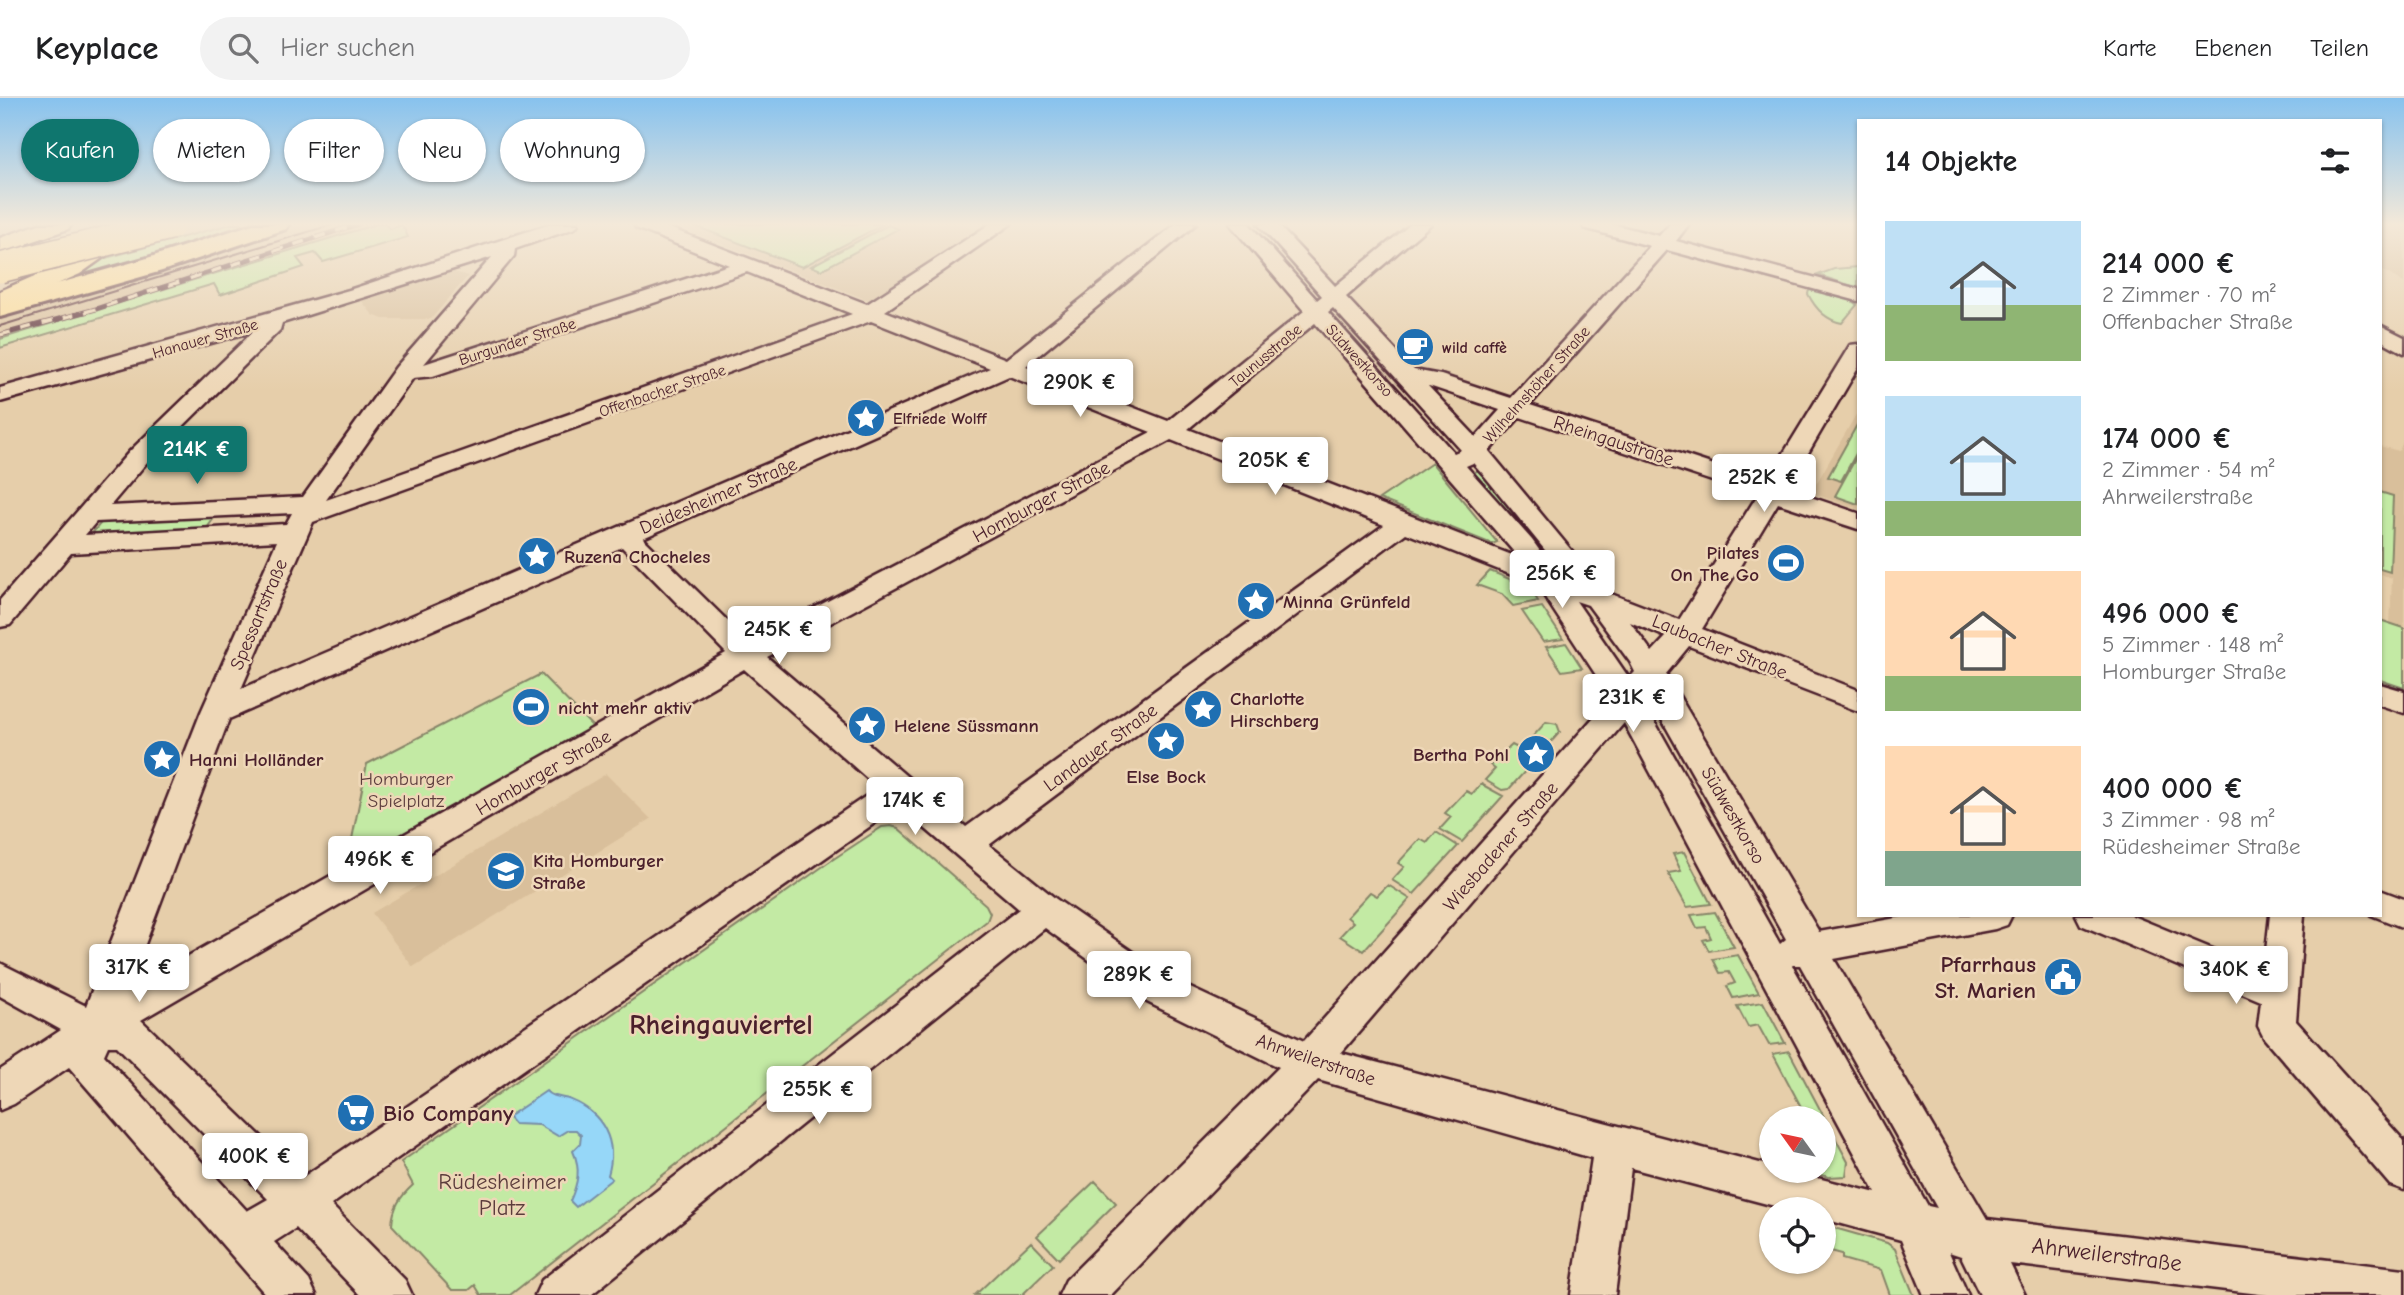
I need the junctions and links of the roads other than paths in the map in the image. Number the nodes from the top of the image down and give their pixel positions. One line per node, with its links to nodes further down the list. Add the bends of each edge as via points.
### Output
1 (23, 280): 15 (highway)
2 (47, 280): 18 (main road)
3 (101, 280): 19 (highway)
4 (397, 280): 22 (street, Hanauer Straße)
5 (483, 280): 29 (street, Spessartstraße)
6 (703, 280): 29 (street, Burgunder Straße, via 438,367)
7 (786, 280): 21 (street, Laubacher Straße)
8 (920, 280): 21 (street, Offenbacher Straße)
9 (1118, 280): 28 (street, Deidesheimer Straße)
10 (1289, 280): 20 (street, Südwestkorso)
11 (1318, 280): 17 (street, Südwestkorso)
12 (1355, 280): 17 (street, Taunusstraße)
13 (1630, 280): 33 (street, Wilhelmshöher Straße)
14 (1801, 280): 16 (street)
15 (0, 290)
16 (1857, 295)
17 (1334, 297): 20 (street, Taunusstraße); 30 (street, Südwestkorso)
18 (0, 301)
19 (0, 309)
20 (1317, 311): 34 (street, Taunusstraße); 36 (street, Südwestkorso)
21 (872, 313): 28 (street, Laubacher Straße); 39 (street, Offenbacher Straße)
22 (270, 319): 32 (street, Hanauer Straße); 38 (street, via 272,325)
23 (2382, 332): 24 (street)
24 (2404, 346)
25 (2404, 352): 27 (street)
26 (1857, 354): 31 (street, Wiesbadener Straße)
27 (2382, 354)
28 (1009, 368): 34 (street, Laubacher Straße); 42 (street, Deidesheimer Straße)
29 (404, 372): 39 (street, Spessartstraße)
30 (1408, 376): 33 (street, Rheingaustraße); 35 (street, Südwestkorso)
31 (1850, 380): 37 (street, Wiesbadener Straße)
32 (0, 396)
33 (1515, 407): 35 (street, Wilhelmshöher Straße); 37 (street, Rheingaustraße)
34 (1171, 431): 41 (street, Laubacher Straße); 48 (street, Homburger Straße)
35 (1476, 451): 36 (street); 45 (street, Südwestkorso)
36 (1453, 464): 44 (street, Südwestkorso)
37 (1772, 492): 40 (street, Rheingaustraße); 47 (street, Wiesbadener Straße)
38 (86, 515): 39 (street, Offenbacher Straße); 43 (street)
39 (302, 518): 43 (street, Offenbacher Straße); 53 (street, Spessartstraße)
40 (1857, 521)
41 (1402, 522): 44 (street, Laubacher Straße); 55 (street, Landauer Straße)
42 (625, 535): 48 (street, Ahrweilerstraße); 53 (street, Deidesheimer Straße)
43 (60, 545): 46 (street)
44 (1545, 577): 45 (street, Laubacher Straße); 49 (street, Südwestkorso)
45 (1597, 597): 47 (street, Laubacher Straße); 49 (street, Südwestkorso)
46 (0, 618)
47 (1685, 632): 49 (street, Wiesbadener Straße); 51 (street, Laubacher Straße)
48 (747, 655): 54 (street, Ahrweilerstraße); 66 (street, Homburger Straße)
49 (1640, 687): 62 (street, Südwestkorso); 63 (street, Südwestkorso); 67 (street, Wiesbadener Straße)
50 (2382, 695): 52 (street)
51 (1857, 701)
52 (2404, 702)
53 (216, 712): 66 (street, Spessartstraße)
54 (901, 788): 55 (street, Ahrweilerstraße); 71 (street)
55 (965, 845): 57 (street, Ahrweilerstraße)
56 (2382, 905): 58 (street)
57 (1044, 909): 67 (street, Ahrweilerstraße, via 1160,991); 78 (street)
58 (2404, 914)
59 (1984, 917): 62 (street)
60 (2098, 917): 65 (street)
61 (2287, 917): 65 (street)
62 (1812, 948): 63 (street); 74 (street, Südwestkorso)
63 (1770, 956): 72 (street, Südwestkorso)
64 (0, 978): 66 (street)
65 (2280, 993): 70 (street, via 2277,1026)
66 (93, 1029): 68 (street, Homburger Straße); 71 (street, via 126,1030); 73 (street, Spessartstraße, via 84,1059)
67 (1311, 1061): 69 (street, Ahrweilerstraße); 79 (street, Wiesbadener Straße)
68 (0, 1092)
69 (1614, 1145): 72 (street, Ahrweilerstraße); 80 (street)
70 (2404, 1171)
71 (300, 1203): 73 (street); 77 (street)
72 (1915, 1223): 74 (street); 81 (street, Südwestkorso)
73 (243, 1237): 76 (street)
74 (1977, 1239): 75 (street, Ahrweilerstraße); 82 (street, Südwestkorso)
75 (2404, 1290)
76 (294, 1295)
77 (390, 1295)
78 (557, 1295)
79 (1081, 1295)
80 (1593, 1295)
81 (1946, 1295)
82 (2003, 1295)

